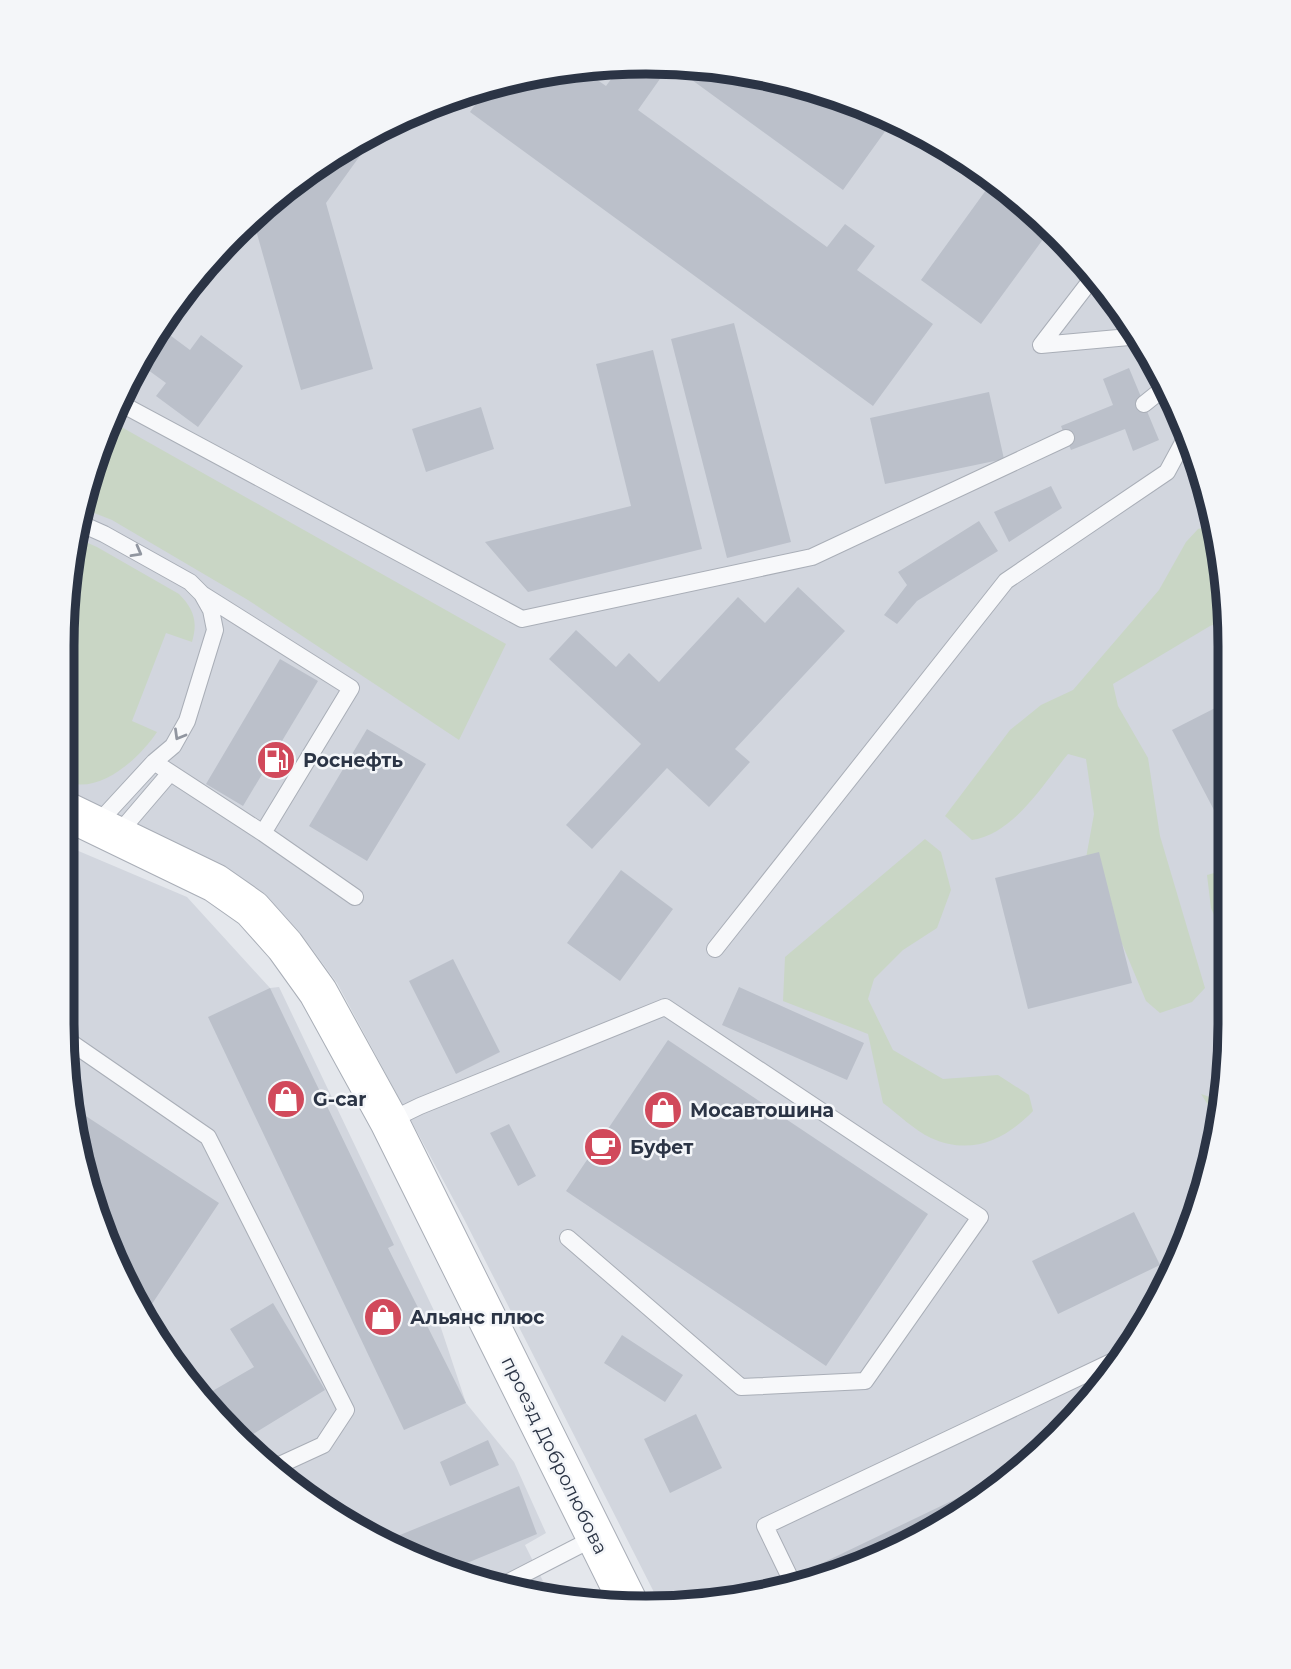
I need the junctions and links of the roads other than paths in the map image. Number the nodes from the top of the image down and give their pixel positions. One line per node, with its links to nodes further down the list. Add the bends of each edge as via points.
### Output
1 (1088, 283): 2 (lane, via 1041,345)
2 (1127, 337)
3 (1159, 392): 4 (lane)
4 (1144, 404)
5 (126, 406): 6 (lane, via 522,620 812,557)
6 (1066, 438)
7 (1181, 446): 16 (lane, via 1167,472 1006,581)
8 (86, 526): 9 (lane, one-way to 9, via 190,582)
9 (202, 594): 10 (lane, one-way to 10, via 215,630 210,650 187,721 173,746); 14 (lane, via 351,688)
10 (154, 762): 11 (lane); 13 (lane)
11 (170, 773): 13 (lane); 14 (lane)
12 (74, 815): 13 (street, проезд Добролюбова)
13 (107, 830): 18 (street, проезд Добролюбова, via 215,883 252,909 318,992)
14 (263, 833): 15 (lane)
15 (355, 897)
16 (715, 949)
17 (75, 1045): 21 (lane, via 208,1137 346,1410 323,1445)
18 (389, 1121): 19 (lane, via 666,1007 980,1217 866,1381 741,1387); 22 (street, проезд Добролюбова)
19 (568, 1238)
20 (1103, 1366): 23 (lane, via 765,1526)
21 (281, 1464)
22 (596, 1537): 24 (lane); 25 (street, проезд Добролюбова)
23 (790, 1577)
24 (513, 1580)
25 (625, 1595)

